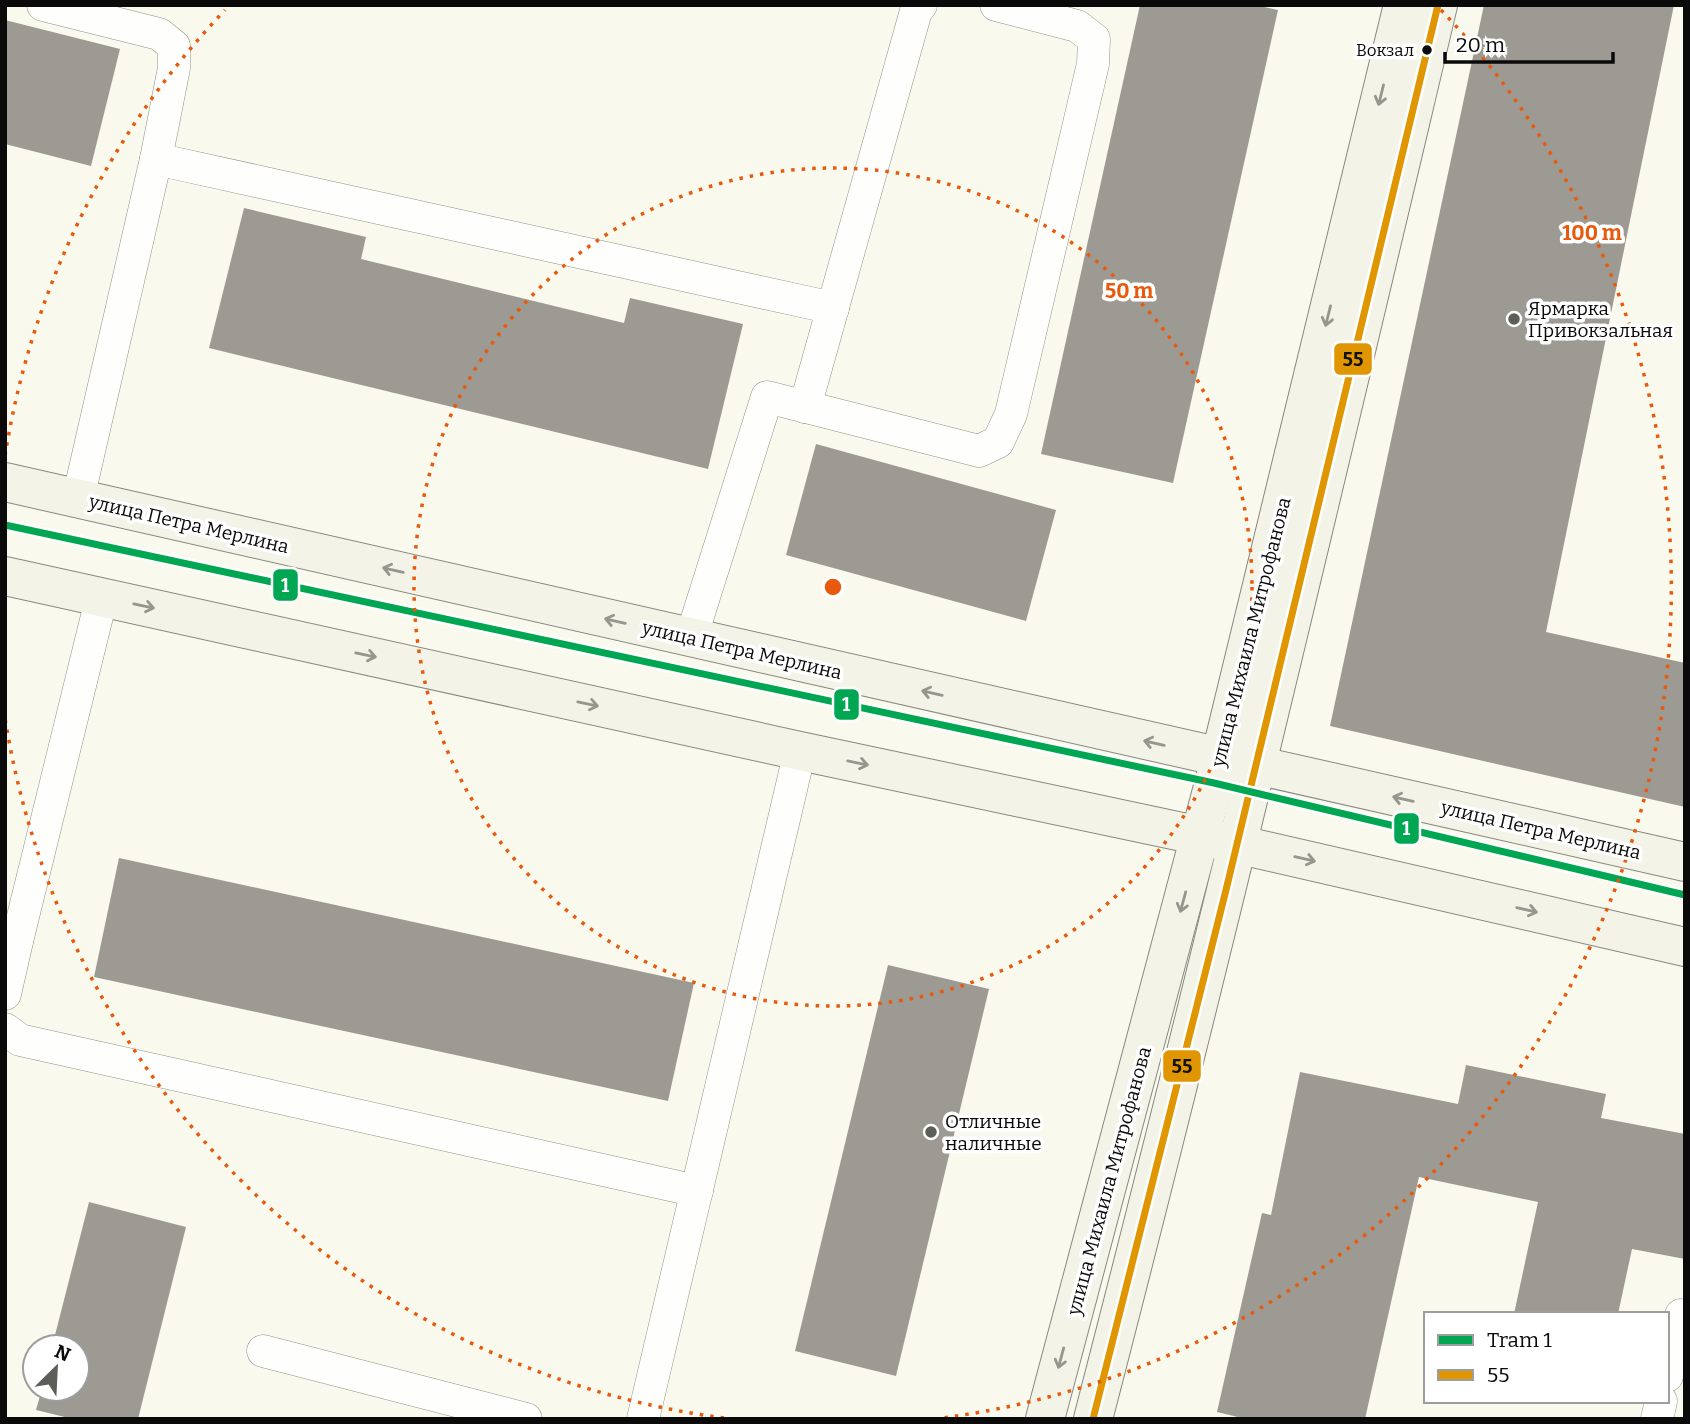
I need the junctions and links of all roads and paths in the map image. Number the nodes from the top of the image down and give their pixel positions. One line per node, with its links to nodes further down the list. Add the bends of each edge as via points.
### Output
1 (43, 5): 6 (lane, via 159,34 174,47)
2 (921, 5): 7 (lane)
3 (996, 5): 8 (lane, via 1077,26 1094,39 1093,64 1011,414 998,442 979,451)
4 (1403, 5): 15 (main road, улица Михаила Митрофанова, one-way to 15)
5 (1438, 5): 16 (main road, улица Михаила Митрофанова)
6 (156, 159): 7 (lane); 10 (lane)
7 (832, 308): 8 (lane)
8 (805, 407): 13 (lane, via 767,397)
9 (5, 482): 10 (main road, улица Петра Мерлина)
10 (78, 499): 13 (main road, улица Петра Мерлина, one-way to 10)
11 (5, 576): 12 (main road)
12 (102, 596): 14 (main road, one-way to 14); 20 (lane)
13 (691, 638): 15 (main road, улица Петра Мерлина, one-way to 13)
14 (800, 751): 17 (main road, one-way to 17); 24 (lane)
15 (1220, 758): 16 (main road, улица Петра Мерлина); 17 (main road, улица Михаила Митрофанова)
16 (1258, 767): 18 (main road, улица Михаила Митрофанова); 19 (main road, улица Петра Мерлина, one-way to 16)
17 (1201, 836): 18 (main road); 30 (main road, улица Михаила Митрофанова, one-way to 30)
18 (1238, 844): 21 (main road, one-way to 21); 31 (main road, улица Михаила Митрофанова)
19 (1685, 862)
20 (11, 940): 22 (lane)
21 (1685, 947)
22 (5, 993)
23 (5, 1029): 24 (lane, via 20,1040)
24 (697, 1191): 29 (lane)
25 (1681, 1315): 27 (lane)
26 (263, 1351): 28 (lane)
27 (1669, 1367)
28 (527, 1419)
29 (643, 1419)
30 (1045, 1419)
31 (1093, 1419)

